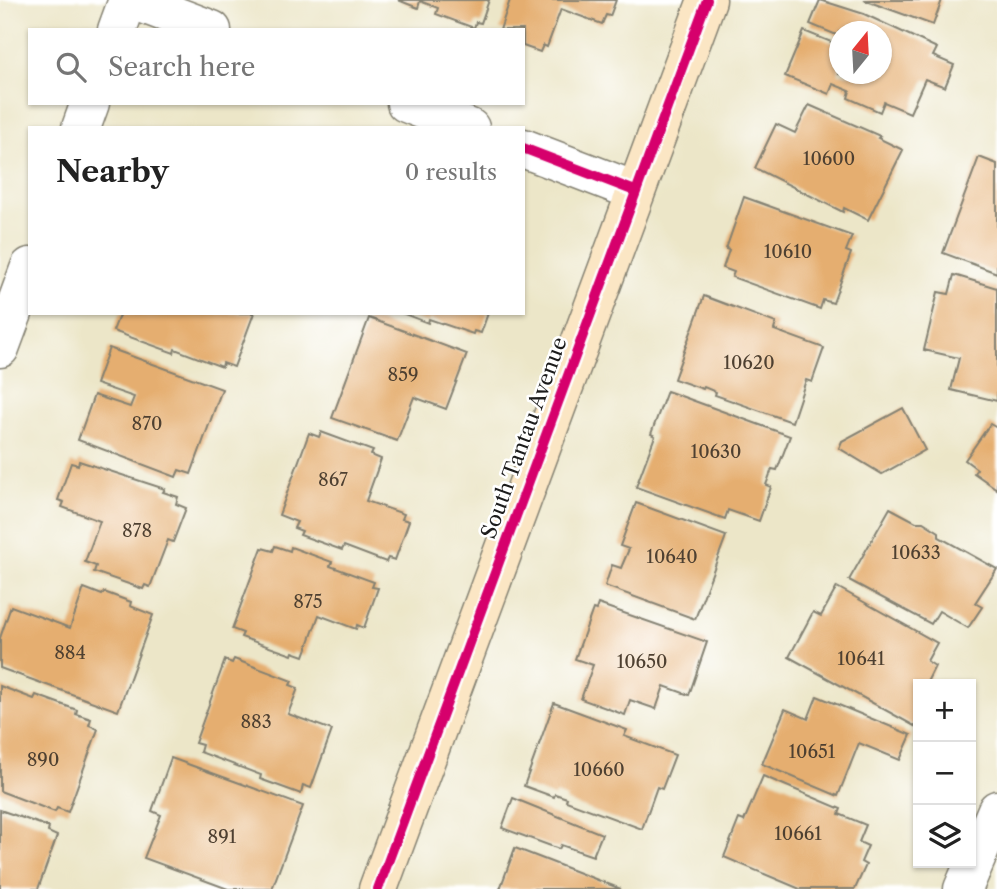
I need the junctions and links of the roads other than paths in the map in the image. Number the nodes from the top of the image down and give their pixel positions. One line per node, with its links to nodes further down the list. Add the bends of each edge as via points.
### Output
1 (131, 0): 3 (street); 4 (street)
2 (707, 0): 10 (street, South Tantau Avenue)
3 (118, 28)
4 (207, 28)
5 (89, 105): 7 (street)
6 (410, 105): 8 (street)
7 (82, 126)
8 (465, 126)
9 (525, 149): 10 (street)
10 (635, 191): 14 (street, South Tantau Avenue)
11 (28, 272): 12 (street)
12 (0, 348)
13 (997, 810): 15 (street)
14 (378, 889)
15 (963, 889)

